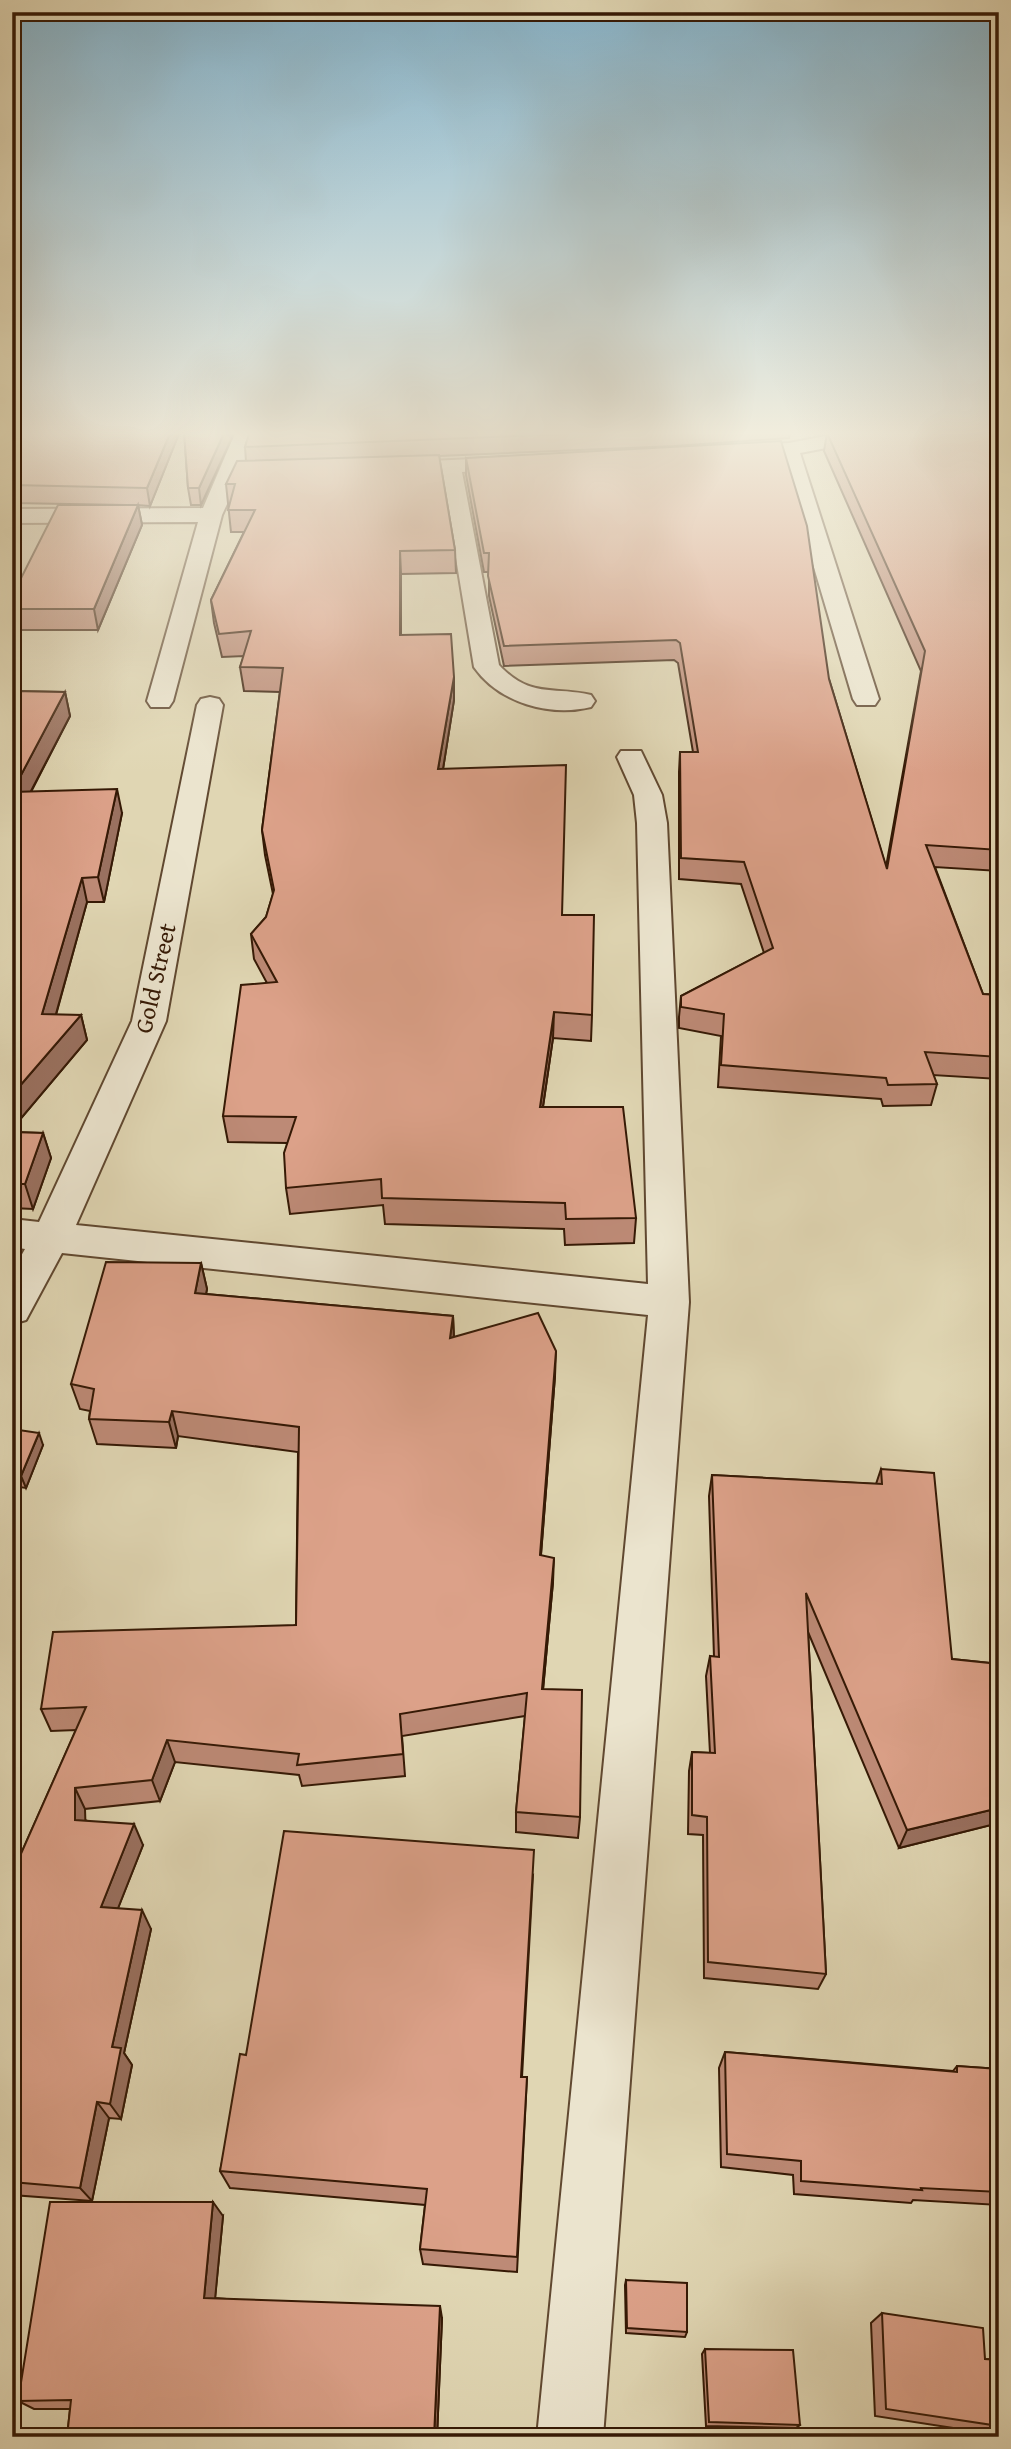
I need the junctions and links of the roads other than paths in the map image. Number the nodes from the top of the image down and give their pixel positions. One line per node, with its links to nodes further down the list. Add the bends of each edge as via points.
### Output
1 (203, 545): 5 (street)
2 (465, 545): 6 (street, via 487,667 515,693)
3 (819, 545): 4 (street)
4 (866, 699)
5 (160, 701)
6 (582, 701)
7 (210, 705): 9 (street, Gold Street, via 149,1021)
8 (631, 757): 10 (street, via 648,795 652,822)
9 (32, 1235): 10 (street); 11 (street, Gold Street)
10 (669, 1302): 12 (street)
11 (12, 1309)
12 (570, 2437)

